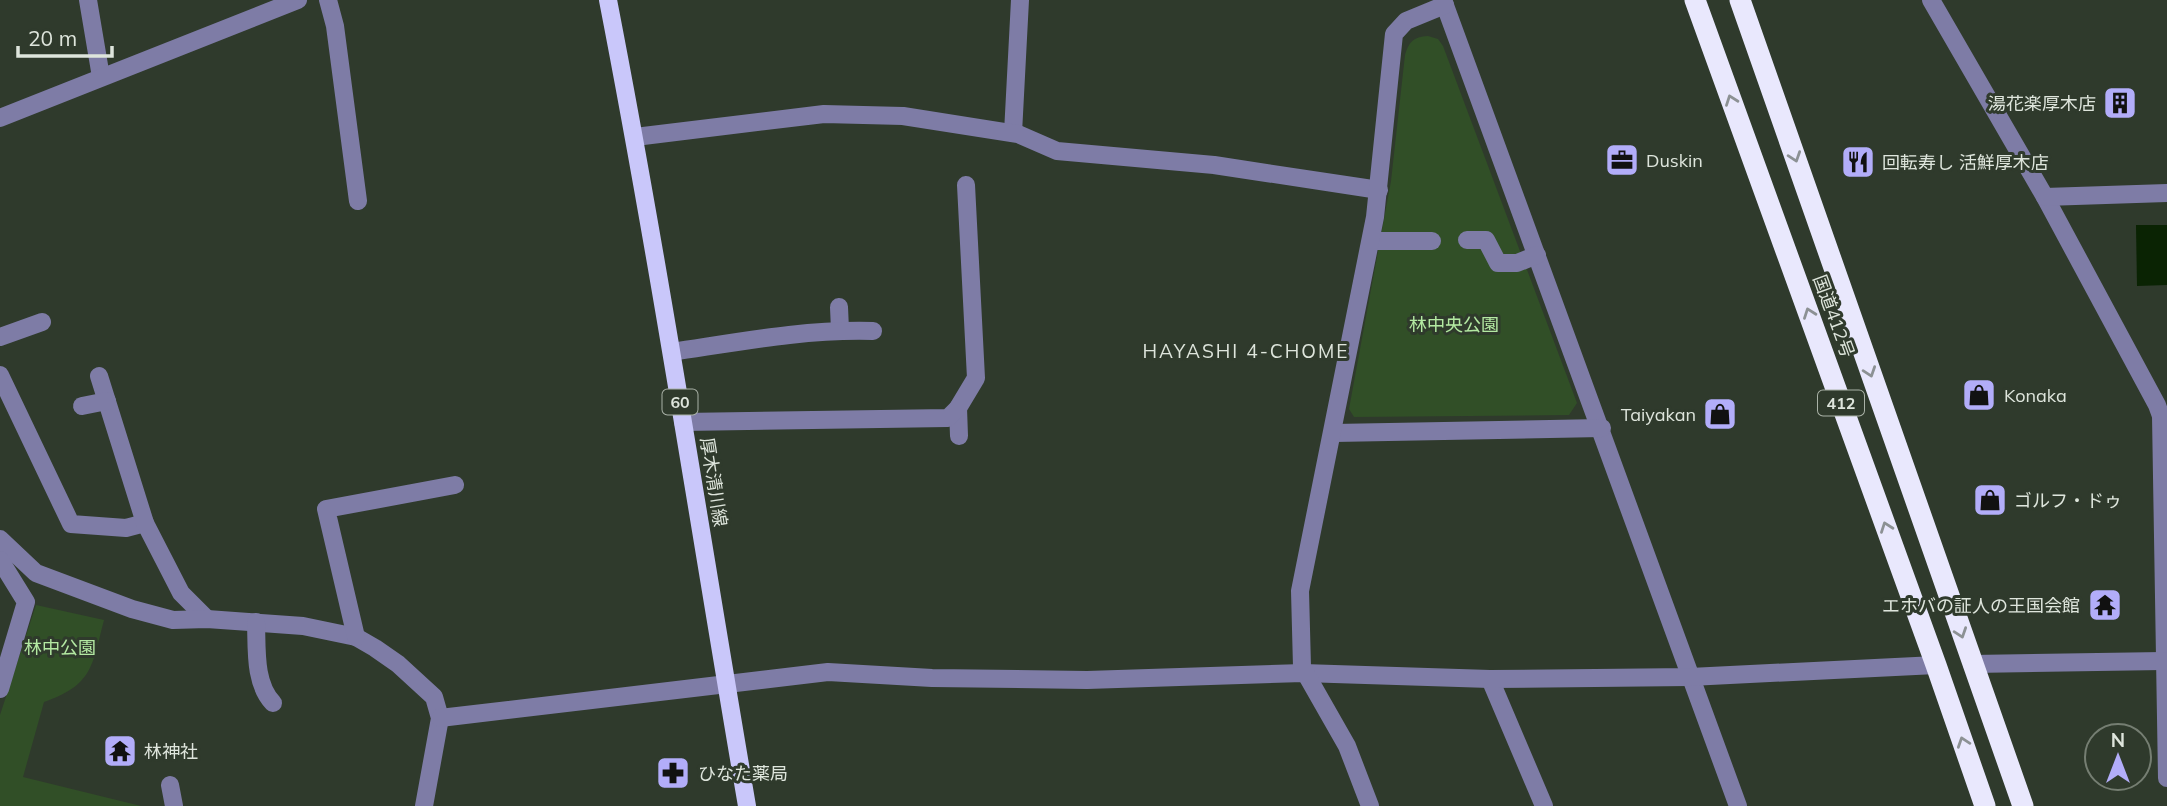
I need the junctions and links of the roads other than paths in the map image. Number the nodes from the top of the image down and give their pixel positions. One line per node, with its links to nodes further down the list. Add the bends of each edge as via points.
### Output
1 (88, 0): 10 (street)
2 (298, 0): 10 (street)
3 (328, 0): 18 (street)
4 (608, 0): 13 (main road, 厚木清川線 / 60)
5 (1020, 0): 12 (street)
6 (1695, 0): 46 (highway, 国道412号 / 412, one-way to 6)
7 (1740, 0): 45 (highway, 国道412号 / 412, one-way to 45)
8 (1931, 0): 17 (street)
9 (1444, 2): 15 (street, via 1406,21 1394,34); 22 (street)
10 (101, 77): 11 (street)
11 (0, 118)
12 (1013, 133): 13 (street, via 903,116 824,114); 15 (street, via 1057,151 1214,165)
13 (635, 137): 28 (main road, 厚木清川線 / 60)
14 (967, 185): 33 (street, via 976,378)
15 (1379, 190): 20 (street)
16 (2167, 193): 17 (street)
17 (2045, 197): 44 (street, via 2161,416)
18 (358, 201)
19 (1467, 240): 22 (street, via 1486,240 1498,263 1517,263)
20 (1371, 241): 21 (street); 36 (street)
21 (1432, 241)
22 (1537, 255): 35 (street)
23 (839, 307): 25 (street)
24 (42, 322): 27 (street)
25 (840, 330): 26 (street); 28 (street)
26 (873, 331)
27 (0, 337)
28 (672, 352): 34 (main road, 厚木清川線 / 60)
29 (0, 375): 39 (street, via 71,524 126,528)
30 (99, 376): 31 (street)
31 (107, 401): 32 (street); 39 (street)
32 (82, 406)
33 (958, 408): 34 (street, via 948,418); 37 (street)
34 (683, 422): 50 (main road, 厚木清川線 / 60)
35 (1602, 428): 36 (street); 48 (street)
36 (1334, 433): 47 (street, via 1300,591)
37 (959, 436)
38 (455, 485): 43 (street, via 326,509)
39 (145, 523): 41 (street, via 181,593)
40 (1, 549): 41 (street, via 36,573 132,609 173,620); 51 (street, via 26,603)
41 (207, 619): 42 (street)
42 (256, 622): 43 (street); 52 (street, via 261,680)
43 (356, 637): 53 (street, via 398,664 435,697)
44 (2163, 661): 45 (street); 54 (street)
45 (1972, 664): 63 (highway, 国道412号 / 412)
46 (1936, 665): 48 (street); 62 (highway, 国道412号 / 412, one-way to 46)
47 (1303, 673): 49 (street); 50 (street, via 1087,681 828,671); 59 (street, via 1347,746)
48 (1690, 677): 49 (street); 61 (street)
49 (1490, 679): 60 (street)
50 (726, 682): 53 (street); 58 (main road, 厚木清川線 / 60)
51 (0, 689)
52 (273, 703)
53 (440, 718): 57 (street)
54 (2167, 778)
55 (170, 785): 56 (street)
56 (174, 806)
57 (424, 806)
58 (747, 806)
59 (1370, 806)
60 (1544, 806)
61 (1738, 806)
62 (1985, 806)
63 (2024, 806)

